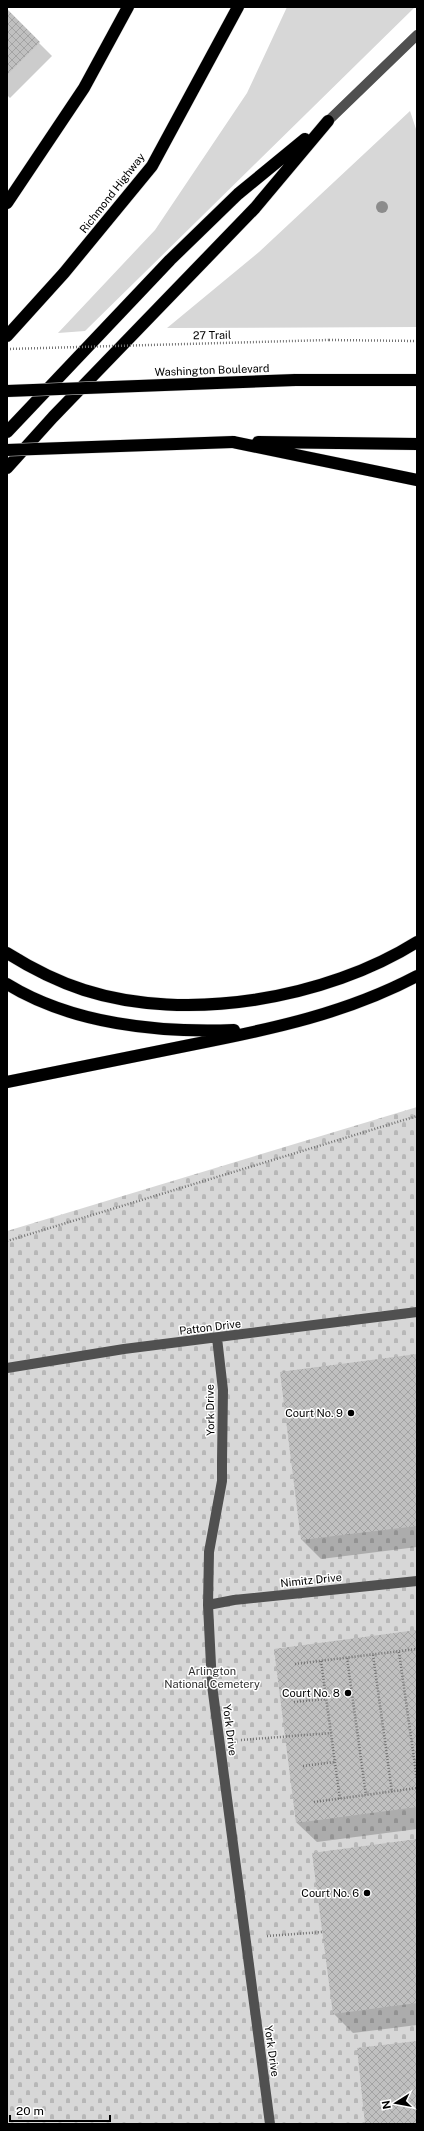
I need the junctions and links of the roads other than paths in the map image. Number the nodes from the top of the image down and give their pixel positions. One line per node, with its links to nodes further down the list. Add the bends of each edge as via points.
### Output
1 (128, 7): 5 (highway, via 84,88)
2 (237, 8): 6 (highway, Richmond Highway, via 152,166 64,273)
3 (417, 35): 4 (street)
4 (328, 120): 9 (highway, via 238,194 170,260); 13 (highway, via 255,208)
5 (7, 204)
6 (7, 336)
7 (417, 380): 8 (highway, Washington Boulevard, bridge, via 295,380)
8 (7, 391)
9 (7, 432)
10 (233, 442): 11 (highway); 12 (highway, bridge); 14 (highway)
11 (417, 444)
12 (7, 450)
13 (7, 468)
14 (417, 480)
15 (417, 942): 16 (highway, via 372,966 312,988 251,1000 206,1003 151,1002 117,998 84,990 34,970)
16 (7, 953)
17 (417, 976): 19 (highway, via 385,993 348,1007)
18 (7, 984): 19 (highway, via 64,1009 103,1020 179,1030)
19 (269, 1029): 20 (highway)
20 (7, 1082)
21 (417, 1312): 22 (street, Patton Drive)
22 (217, 1338): 23 (street, Patton Drive, via 124,1349); 25 (street, York Drive, via 223,1390 222,1481 209,1552)
23 (7, 1368)
24 (417, 1581): 25 (street, Nimitz Drive, via 234,1600)
25 (208, 1605): 26 (street, York Drive, via 212,1685)
26 (270, 2124)

